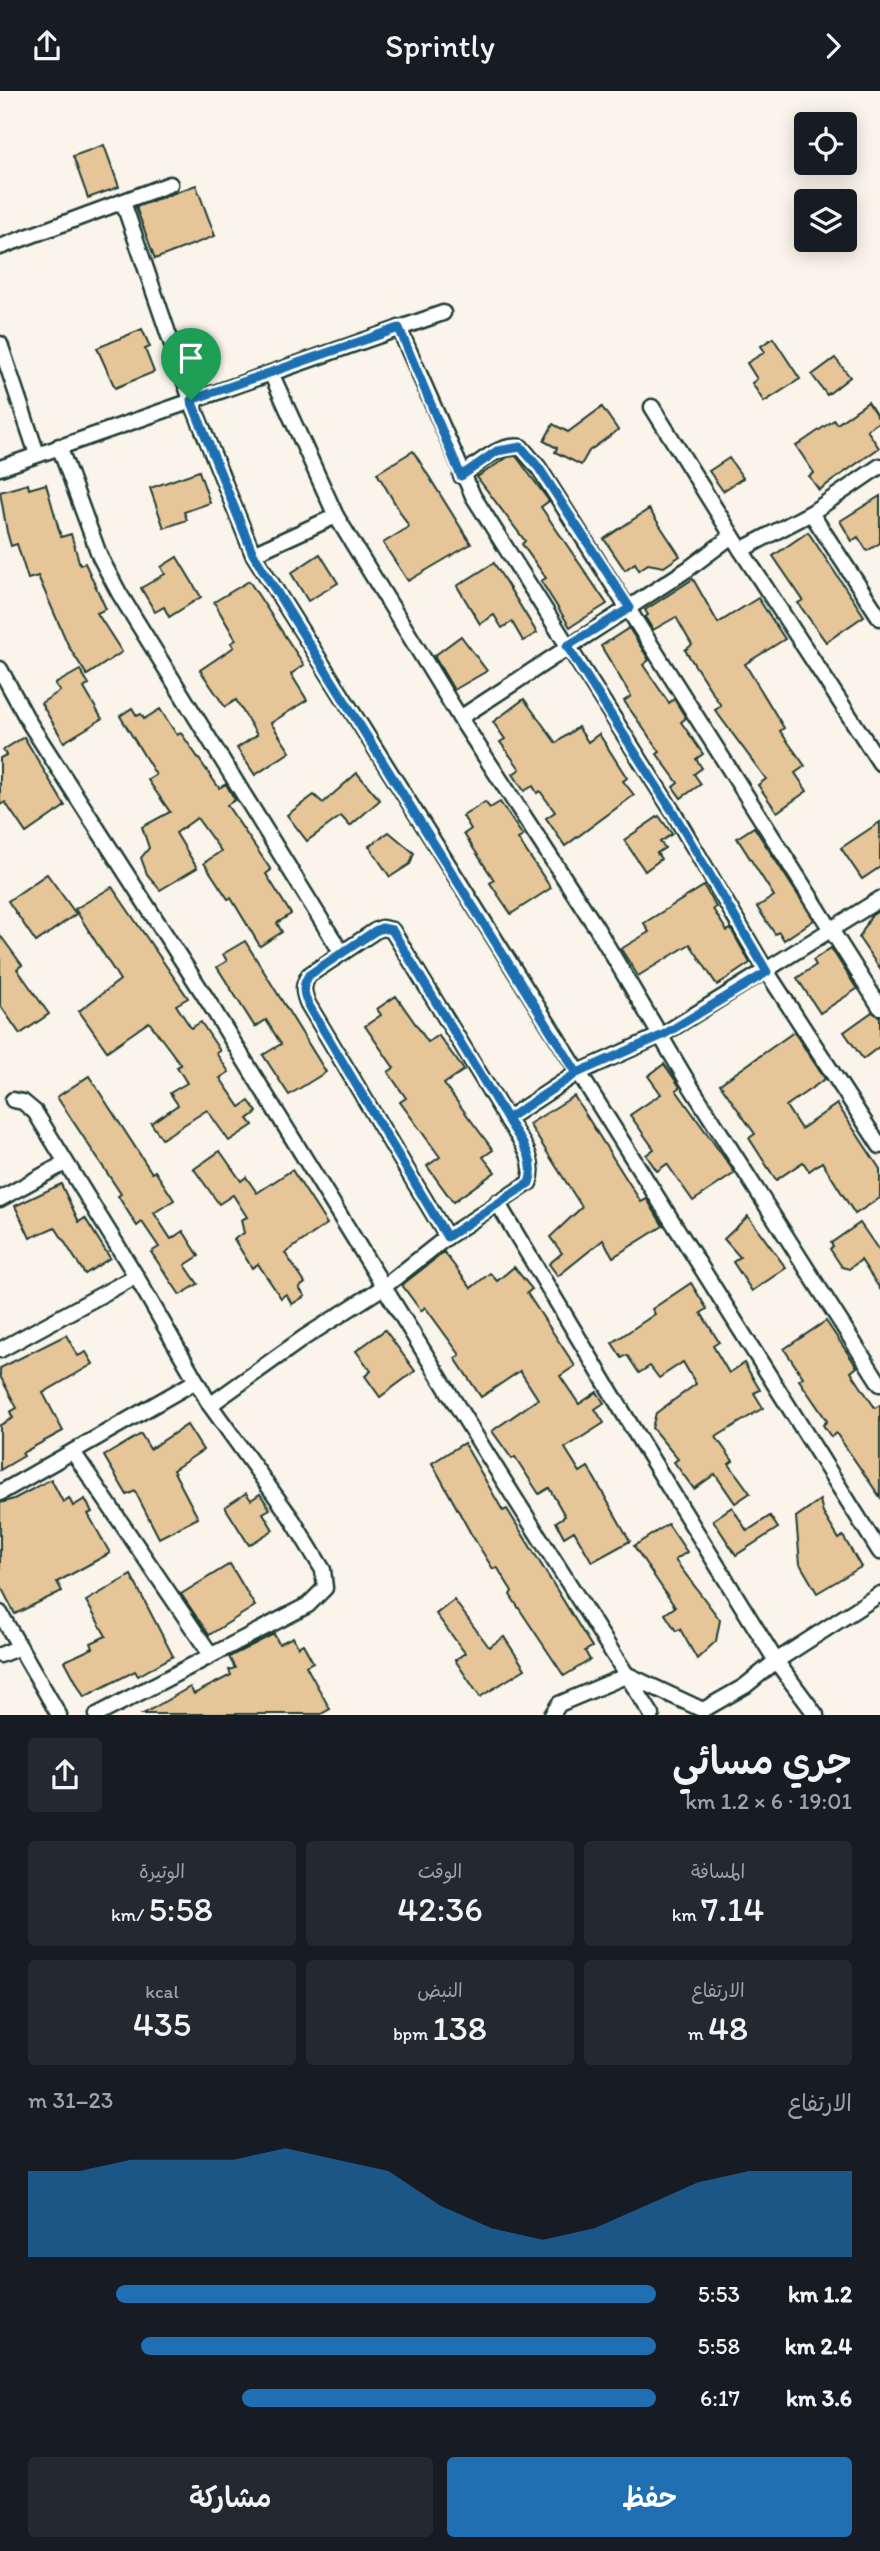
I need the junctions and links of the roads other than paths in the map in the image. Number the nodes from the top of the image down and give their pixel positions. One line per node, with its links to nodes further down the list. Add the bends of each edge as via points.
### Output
1 (170, 184): 2 (street)
2 (123, 202): 3 (street); 8 (street)
3 (0, 247)
4 (443, 313): 5 (street)
5 (399, 328): 7 (street); 14 (street)
6 (0, 344): 11 (street)
7 (271, 373): 8 (street); 16 (street)
8 (191, 400): 10 (street); 19 (street)
9 (652, 407): 17 (street)
10 (59, 446): 11 (street); 28 (street, via 100,557 119,593)
11 (37, 454): 13 (street)
12 (880, 466): 15 (street)
13 (0, 468)
14 (461, 476): 20 (street, via 497,451 521,447); 22 (street)
15 (811, 513): 18 (street); 21 (street)
16 (336, 516): 19 (street); 24 (street)
17 (732, 536): 18 (street); 20 (street)
18 (741, 550): 25 (street)
19 (253, 554): 32 (street)
20 (630, 608): 22 (street); 27 (street)
21 (880, 618)
22 (567, 646): 24 (street); 29 (street, via 673,812)
23 (0, 669): 41 (street, via 30,724)
24 (460, 718): 31 (street)
25 (880, 763)
26 (880, 899): 27 (street)
27 (832, 928): 29 (street); 30 (street)
28 (341, 952): 34 (street, via 375,931 392,930); 39 (street, via 309,975 303,992)
29 (767, 972): 31 (street); 35 (street)
30 (880, 1007)
31 (663, 1035): 32 (street); 44 (street, via 685,1079)
32 (577, 1073): 34 (street); 48 (street)
33 (13, 1100): 36 (street, via 35,1112)
34 (507, 1119): 38 (street, via 529,1154 532,1174 529,1183)
35 (880, 1146)
36 (65, 1163): 37 (street); 40 (street)
37 (0, 1199)
38 (497, 1202): 39 (street); 54 (street)
39 (447, 1237): 41 (street)
40 (136, 1276): 42 (street); 43 (street)
41 (385, 1286): 45 (street); 55 (street, via 482,1448)
42 (0, 1350)
43 (195, 1381): 45 (street); 46 (street)
44 (880, 1384)
45 (210, 1405): 53 (street, via 292,1519 326,1581 309,1605)
46 (73, 1452): 47 (street); 53 (street)
47 (0, 1493)
48 (880, 1552)
49 (880, 1594): 54 (street)
50 (0, 1613): 51 (street)
51 (20, 1647): 52 (street); 56 (street)
52 (0, 1655)
53 (211, 1655): 57 (street)
54 (776, 1661): 55 (street, via 745,1686 702,1710); 60 (street)
55 (628, 1675): 58 (street, via 559,1704); 59 (street)
56 (59, 1714)
57 (97, 1714)
58 (552, 1714)
59 (652, 1714)
60 (816, 1714)

